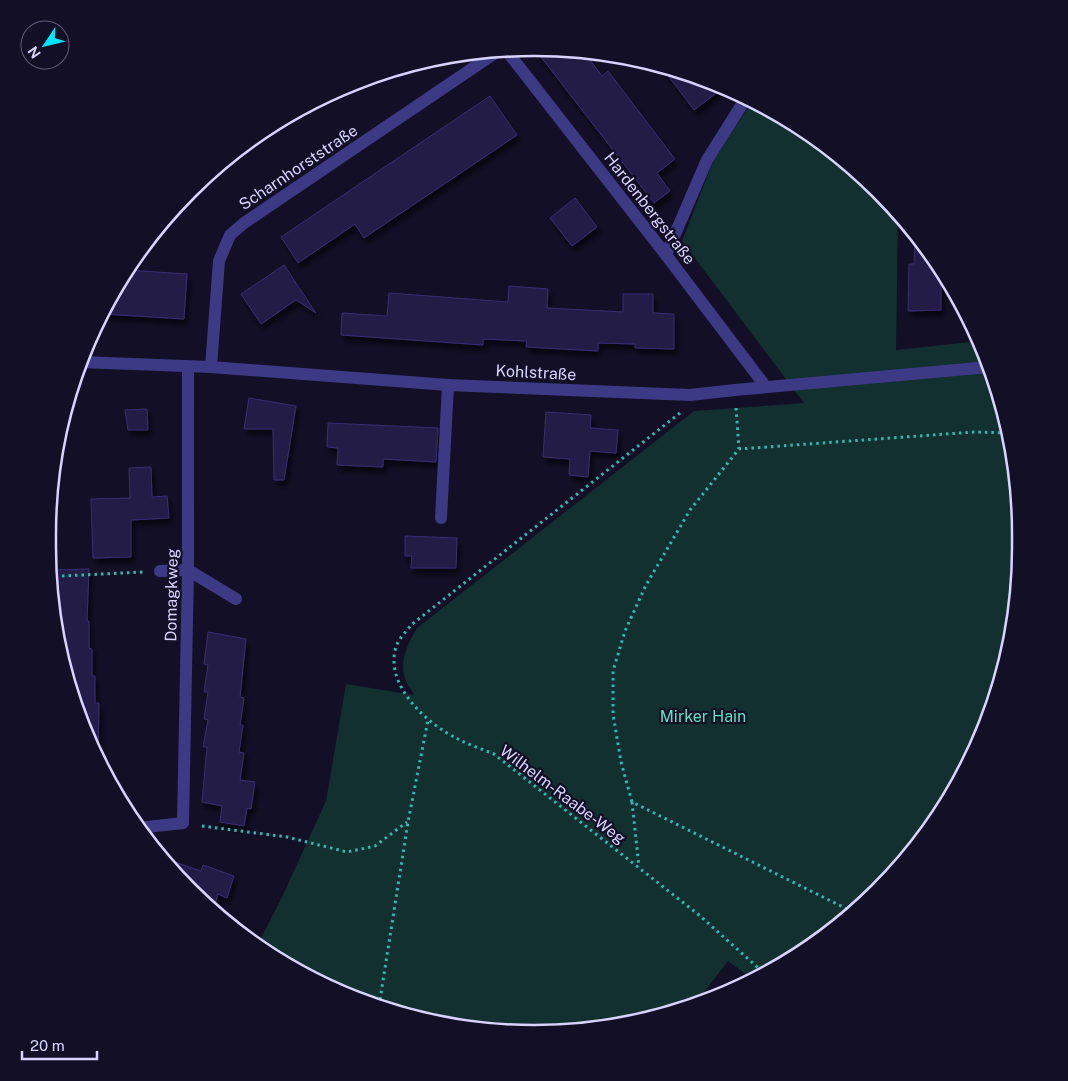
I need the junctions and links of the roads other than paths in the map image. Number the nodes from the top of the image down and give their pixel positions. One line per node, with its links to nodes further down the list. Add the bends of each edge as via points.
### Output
1 (511, 57): 4 (street, Hardenbergstraße)
2 (487, 59): 7 (street, Scharnhorststraße, via 230,235 219,260)
3 (742, 105): 4 (street, via 707,160)
4 (666, 254): 10 (street, Hardenbergstraße)
5 (89, 362): 6 (street, Kohlstraße)
6 (188, 367): 7 (street, Kohlstraße); 12 (street, Domagkweg)
7 (211, 368): 9 (street, Kohlstraße)
8 (981, 368): 10 (street, Kohlstraße)
9 (448, 385): 10 (street, Kohlstraße, via 690,395); 11 (street)
10 (766, 387)
11 (441, 518)
12 (188, 570): 13 (street); 14 (street); 15 (street, Domagkweg, via 183,823)
13 (160, 571)
14 (236, 599)
15 (147, 827)

